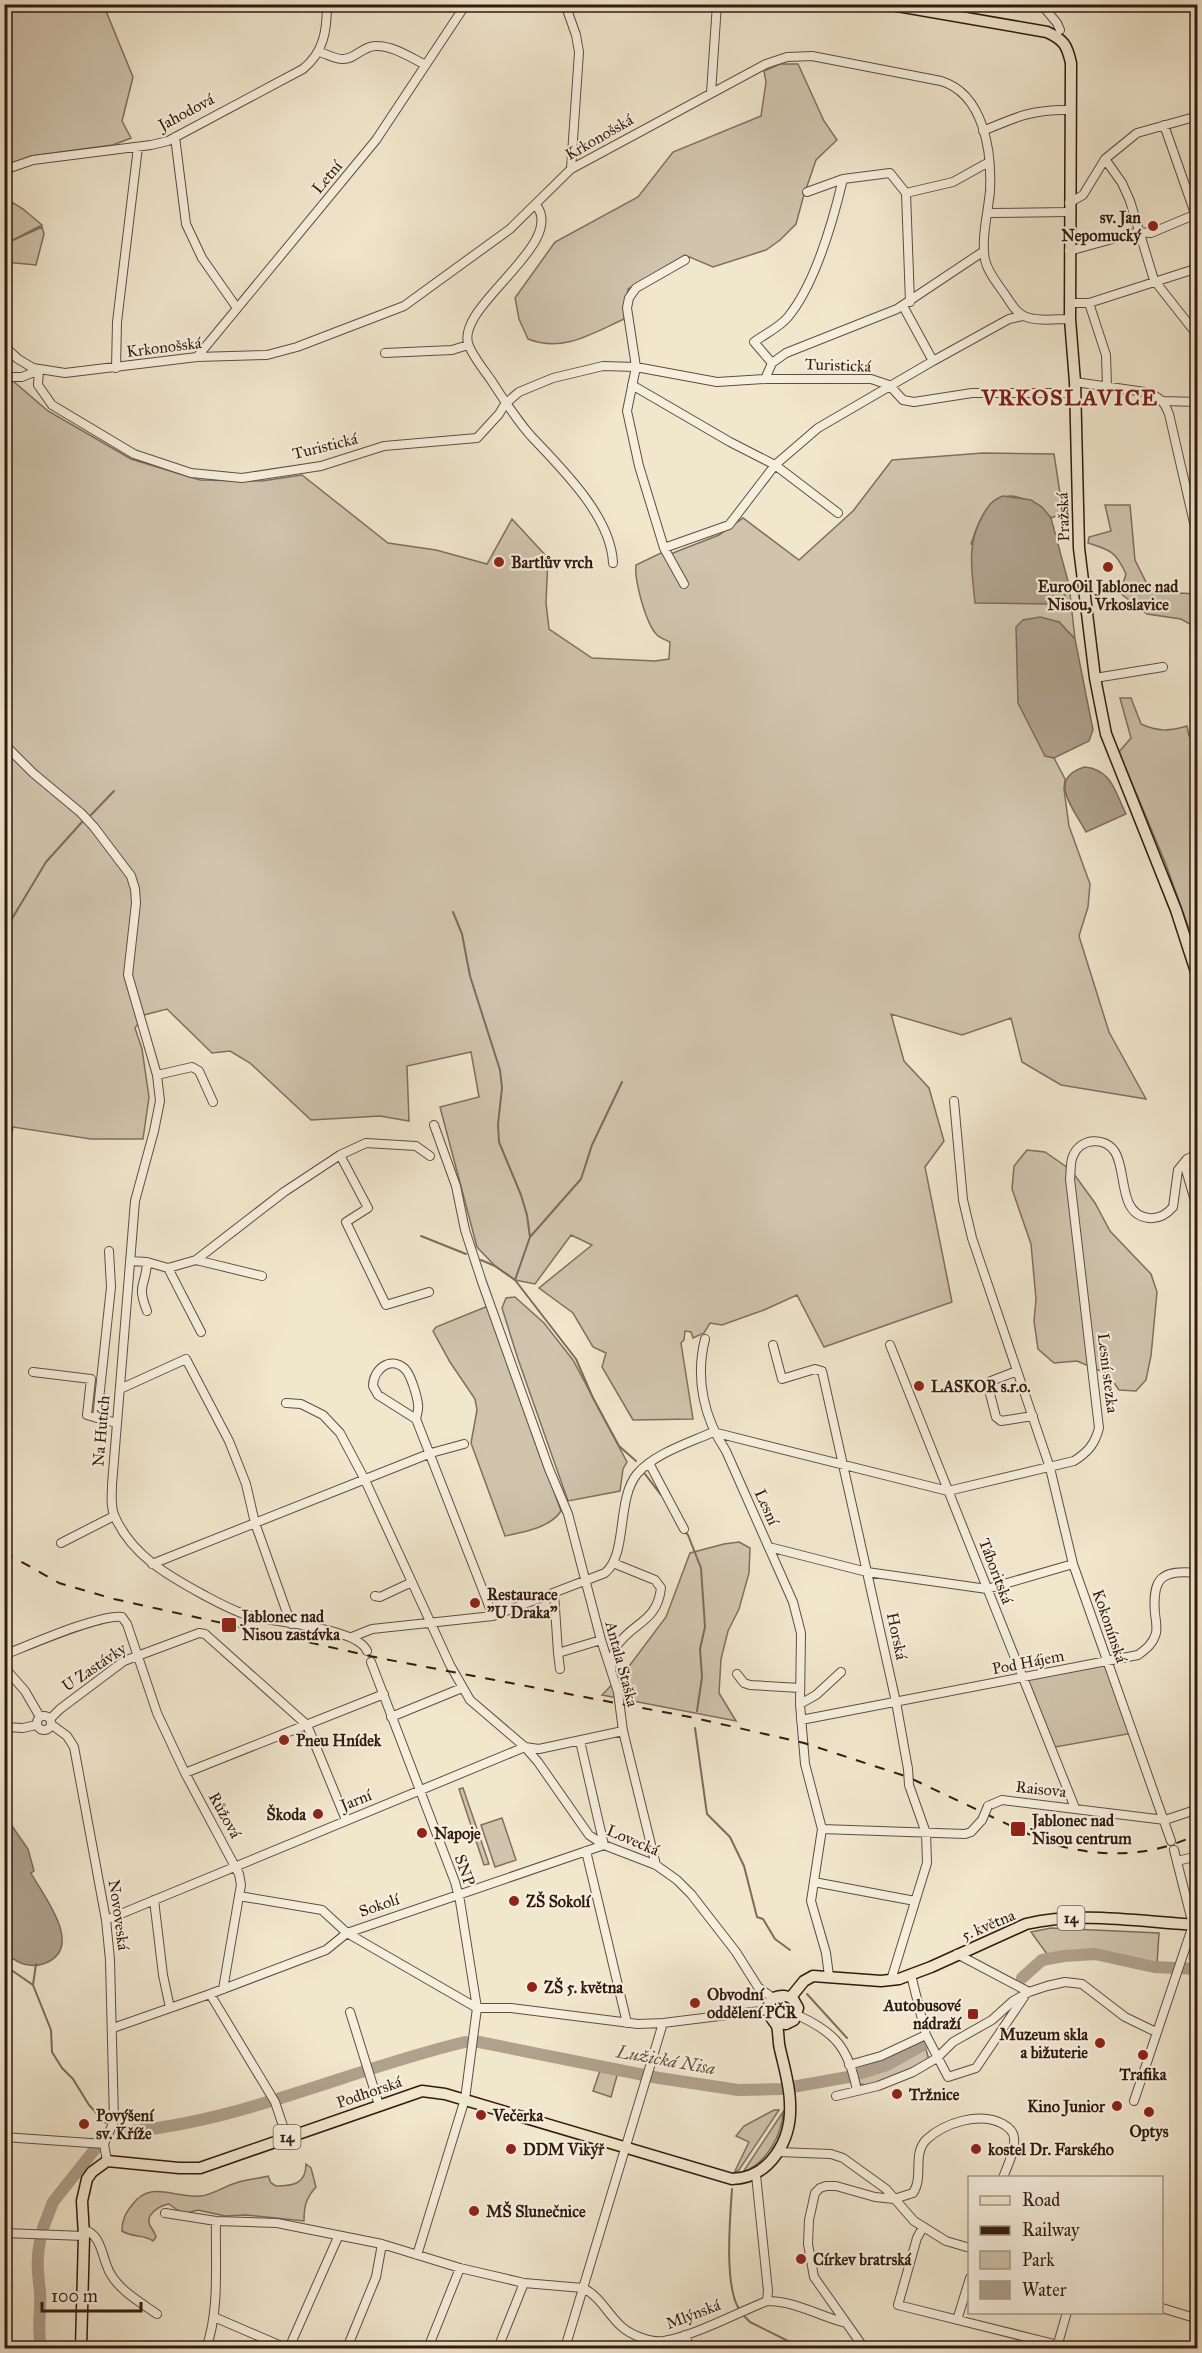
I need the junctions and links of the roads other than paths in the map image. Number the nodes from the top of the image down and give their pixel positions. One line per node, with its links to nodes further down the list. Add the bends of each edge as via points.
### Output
1 (327, 4): 10 (street, via 327,24)
2 (466, 4): 11 (street, Letní)
3 (565, 4): 21 (street, via 579,52)
4 (610, 4): 5 (street)
5 (680, 4)
6 (717, 4): 12 (street)
7 (885, 4): 9 (main road)
8 (1041, 4): 9 (street, via 1057,23)
9 (1060, 35): 13 (main road, Pražská, via 1071,63)
10 (319, 52): 11 (street, via 346,59 376,45); 17 (street, Jahodová, via 303,69)
11 (426, 65): 39 (street, Letní, via 376,140)
12 (711, 93): 16 (street, Krkonošská, via 772,61 812,56 947,82 973,104); 21 (street, Krkonošská)
13 (1070, 110): 16 (street, via 1044,109 1023,114); 27 (main road, Pražská)
14 (1197, 116): 15 (street)
15 (1164, 125): 19 (street, via 1137,133); 29 (street)
16 (983, 131): 20 (street, Krkonošská)
17 (175, 137): 18 (street, Jahodová); 39 (street, via 186,224 202,258)
18 (138, 147): 22 (street, Jahodová, via 33,160); 49 (street, via 117,322)
19 (1105, 159): 27 (street, via 1083,195); 30 (street, via 1122,183)
20 (989, 162): 25 (street, via 953,182); 28 (street, Krkonošská)
21 (571, 169): 26 (street, Krkonošská)
22 (4, 170)
23 (843, 179): 24 (street); 25 (street, via 890,174); 48 (street, via 832,228 801,298 787,319 754,342)
24 (807, 192)
25 (906, 193): 38 (street)
26 (536, 205): 43 (street, via 543,219 541,228 517,268 474,315 467,329); 46 (street, Krkonošská, via 510,229 397,309 277,353)
27 (1069, 208): 28 (street); 32 (main road, Pražská)
28 (988, 213): 31 (street, Krkonošská)
29 (1196, 219): 30 (street, via 1151,233)
30 (1138, 232): 32 (street); 35 (street)
31 (984, 251): 38 (street); 40 (street, Krkonošská, via 989,272)
32 (1069, 252): 36 (main road, Pražská)
33 (685, 260): 50 (street, via 636,288 629,298)
34 (1197, 268): 35 (street)
35 (1154, 280): 37 (street); 42 (street)
36 (1070, 303): 37 (street); 41 (main road, Pražská)
37 (1089, 303): 56 (street, via 1106,355)
38 (907, 304): 47 (street); 48 (street, via 786,353)
39 (237, 308): 46 (street, Letní)
40 (1023, 316): 41 (street); 47 (street, Turistická, via 1009,319)
41 (1070, 320): 57 (main road, Pražská)
42 (1197, 336)
43 (468, 345): 45 (street, via 452,350); 60 (street)
44 (4, 346): 51 (street, Krkonošská, via 23,363)
45 (385, 353)
46 (197, 357): 49 (street, Krkonošská)
47 (933, 361): 55 (street, Turistická)
48 (772, 363): 53 (street)
49 (116, 368): 51 (street, Krkonošská, via 65,373)
50 (636, 368): 53 (street, Turistická, via 705,381); 54 (street); 60 (street, Turistická, via 603,366 553,378 519,392)
51 (39, 370): 52 (street, via 22,377); 60 (street, Turistická, via 38,384 52,405 134,454 191,473 224,477 242,478 321,466 384,446 477,438)
52 (4, 377)
53 (765, 379): 55 (street, Turistická, via 855,377)
54 (632, 385): 61 (street); 64 (street, via 627,411)
55 (889, 385): 57 (street, via 903,400 914,402 972,393); 61 (street, via 818,428)
56 (1107, 386): 57 (street); 58 (street, via 1145,392)
57 (1075, 388): 68 (main road, Pražská, via 1079,548)
58 (1163, 401): 59 (street); 63 (street)
59 (1197, 402)
60 (505, 404): 65 (street, via 583,494 613,549)
61 (775, 465): 62 (street); 64 (street, via 729,525)
62 (837, 513)
63 (1197, 529)
64 (664, 548): 66 (street)
65 (613, 563)
66 (684, 584)
67 (1163, 667): 68 (street)
68 (1095, 678): 70 (main road, Pražská, via 1106,734 1176,910)
69 (4, 744): 71 (street, Na Hutích, via 81,813 131,876 135,903 128,975)
70 (1197, 978)
71 (157, 1075): 73 (street, via 192,1067 199,1071); 82 (street, Na Hutích, via 159,1111 136,1192)
72 (954, 1101): 92 (street, Kokonínská, via 972,1238)
73 (213, 1102)
74 (434, 1125): 118 (street, Antala Staška, via 456,1186 482,1282 565,1506)
75 (1197, 1154): 78 (street)
76 (340, 1155): 77 (street, via 366,1143 416,1146); 81 (street, via 284,1192); 86 (street, via 368,1209 346,1222 386,1305)
77 (430, 1156)
78 (1187, 1159): 79 (street, via 1186,1170); 105 (street, Lesní stezka, via 1178,1170 1173,1207 1152,1219 1135,1212 1128,1203 1116,1153 1109,1144 1089,1141 1079,1146 1072,1157 1070,1179 1100,1428 1086,1454)
79 (1197, 1211)
80 (109, 1251): 97 (street, via 111,1287)
81 (196, 1260): 84 (street); 85 (street)
82 (130, 1261): 83 (street); 94 (street, Na Hutích)
83 (147, 1262): 84 (street); 87 (street, via 140,1294)
84 (168, 1268): 88 (street)
85 (262, 1276)
86 (429, 1292)
87 (147, 1311)
88 (201, 1332)
89 (705, 1339): 100 (street, Lesní, via 700,1375)
90 (773, 1345): 104 (street, Horská, via 782,1379 815,1369 822,1371)
91 (890, 1345): 107 (street, Táboritská)
92 (1017, 1371): 96 (street, Kokonínská); 96 (street, via 991,1381 988,1386 996,1417 1000,1421)
93 (33, 1372): 97 (street, via 91,1379 87,1414)
94 (120, 1389): 99 (street, Na Hutích); 109 (street, via 186,1359 229,1441 246,1484)
95 (286, 1403): 106 (street, Lovecká, via 301,1404 332,1423)
96 (1033, 1416): 105 (street, Kokonínská)
97 (98, 1418): 99 (street)
98 (416, 1419): 98 (street, via 378,1395 373,1379 382,1366 390,1363 405,1368 418,1404); 102 (street)
99 (117, 1423): 108 (street, Na Hutích)
100 (713, 1432): 103 (street); 104 (street, Lesní stezka); 112 (street, Lesní, via 726,1451)
101 (464, 1444): 102 (street)
102 (431, 1453): 106 (street); 123 (street)
103 (649, 1463): 110 (street); 113 (street, via 629,1486)
104 (844, 1464): 107 (street, Lesní stezka); 116 (street, Horská)
105 (1050, 1468): 107 (street, Lesní stezka); 115 (street, Kokonínská)
106 (365, 1480): 109 (street); 119 (street, Lovecká)
107 (948, 1491): 120 (street, Táboritská)
108 (114, 1516): 111 (street); 114 (street)
109 (255, 1522): 114 (street); 125 (street)
110 (684, 1529)
111 (61, 1543)
112 (769, 1547): 116 (street); 141 (street, Lesní, via 800,1621)
113 (613, 1563): 118 (street, via 605,1573); 136 (street, via 655,1580 661,1588 654,1611 615,1648)
114 (152, 1564): 125 (street, via 234,1610)
115 (1073, 1564): 120 (street); 132 (street, Kokonínská)
116 (867, 1572): 120 (street); 143 (street, Horská)
117 (1197, 1572): 132 (street, Pod Hájem, via 1166,1574 1158,1581 1154,1597 1156,1632 1151,1645 1138,1655)
118 (584, 1581): 121 (street); 127 (street, Antala Staška)
119 (411, 1582): 122 (street); 124 (street, Lovecká)
120 (987, 1589): 139 (street, Táboritská)
121 (554, 1593): 123 (street); 129 (street)
122 (375, 1596)
123 (493, 1616): 124 (street)
124 (430, 1622): 126 (street, via 372,1629); 140 (street, Lovecká)
125 (291, 1624): 126 (street)
126 (352, 1636): 128 (street)
127 (601, 1640): 129 (street); 136 (street, Antala Staška)
128 (367, 1651)
129 (558, 1653): 135 (street)
130 (4, 1655): 131 (street, Růžová, via 115,1616 122,1617 127,1624)
131 (136, 1655): 148 (street, U Zastávky, via 60,1709); 149 (street, U Zastávky, via 205,1634); 154 (street, Růžová)
132 (1106, 1661): 139 (street, Pod Hájem); 159 (street, Kokonínská)
133 (371, 1662): 142 (street, SNP)
134 (4, 1667): 147 (street, via 25,1691)
135 (560, 1669)
136 (611, 1672): 151 (street, Antala Staška)
137 (841, 1672): 144 (street)
138 (737, 1674): 141 (street, via 750,1685)
139 (1022, 1679): 143 (street, Pod Hájem); 156 (street, Táboritská)
140 (462, 1688): 145 (street); 153 (street, Lovecká, via 470,1700)
141 (800, 1688): 144 (street, Lesní)
142 (384, 1694): 145 (street, SNP); 149 (street)
143 (896, 1702): 146 (street, Pod Hájem); 161 (street, Horská, bridge, via 909,1785)
144 (800, 1704): 146 (street, Lesní)
145 (391, 1717): 155 (street, SNP)
146 (801, 1720): 160 (street, Lesní, via 805,1764)
147 (38, 1721): 148 (street); 150 (street, via 23,1728)
148 (51, 1722): 173 (street, Novoveská, via 74,1747)
149 (307, 1725): 154 (street); 158 (street, U Zastávky)
150 (5, 1729)
151 (623, 1731): 152 (street, Jarní); 166 (street, Antala Staška)
152 (580, 1741): 153 (street, Jarní, via 539,1749); 162 (street)
153 (525, 1747): 155 (street, Jarní); 162 (street, Lovecká, via 589,1835)
154 (185, 1773): 167 (street, Růžová)
155 (420, 1790): 158 (street, Jarní); 169 (street, SNP)
156 (1075, 1808): 159 (street, Raisova); 161 (street, Raisova, bridge, via 995,1801 971,1832)
157 (1197, 1809): 159 (street)
158 (346, 1820): 167 (street, Jarní)
159 (1165, 1820): 165 (street, Kokonínská)
160 (822, 1829): 161 (street, Raisova); 168 (street, Lesní)
161 (926, 1833): 172 (street, Horská, via 927,1863)
162 (604, 1845): 163 (street, Sokolí); 166 (street, Lovecká)
163 (586, 1851): 169 (street, Sokolí); 189 (street)
164 (1197, 1856): 165 (street)
165 (1177, 1861): 174 (street, Kokonínská)
166 (656, 1865): 184 (street, Lovecká, via 691,1894 736,1952)
167 (236, 1866): 170 (street, Růžová, via 242,1885); 171 (street, Jarní)
168 (814, 1882): 172 (street); 178 (street, Lesní, via 811,1901)
169 (458, 1894): 175 (street, Sokolí); 186 (street, SNP)
170 (239, 1896): 175 (street, via 322,1910); 180 (street, Růžová)
171 (154, 1900): 173 (street, Jarní); 185 (street)
172 (915, 1901): 179 (street, Horská)
173 (106, 1920): 191 (street, Novoveská)
174 (1195, 1925): 176 (main road, 5. května / 14, via 1058,1918 1026,1924); 192 (street)
175 (347, 1933): 180 (street, Sokolí, via 326,1950); 186 (street)
176 (957, 1954): 177 (main road, 5. května / 14); 181 (street)
177 (911, 1975): 179 (main road, 5. května / 14); 193 (street)
178 (829, 1976): 179 (main road, 5. května / 14); 183 (main road, 5. května / 14, via 809,1977)
179 (891, 1980)
180 (223, 1989): 182 (street, Sokolí)
181 (1029, 1992): 192 (street, via 1065,1982 1082,1984 1125,2017); 194 (street, via 992,2020 953,2042); 194 (street, via 976,2068 948,2077)
182 (210, 1994): 185 (street, Sokolí); 203 (street, via 273,2098)
183 (792, 1998): 184 (main road, via 784,1995); 188 (main road, via 797,2004)
184 (769, 2007): 188 (main road, via 782,2024); 190 (street); 195 (main road)
185 (170, 2008): 191 (street, Sokolí)
186 (477, 2008): 189 (street, via 511,2008); 199 (street, SNP)
187 (350, 2012): 201 (street)
188 (797, 2019): 195 (main road, via 785,2038); 196 (street, via 822,2026 837,2040)
189 (627, 2023): 190 (street)
190 (663, 2023): 205 (street)
191 (113, 2028): 204 (street, Novoveská, via 114,2121)
192 (1156, 2032): 200 (street)
193 (926, 2035): 194 (street); 196 (street)
194 (935, 2059): 197 (street, via 878,2086)
195 (784, 2064): 206 (main road, via 789,2121)
196 (850, 2068): 197 (street)
197 (856, 2087): 198 (street)
198 (836, 2096)
199 (465, 2100): 201 (main road, Podhorská / 14, via 422,2091); 205 (main road, Podhorská / 14); 219 (street, SNP)
200 (1134, 2101)
201 (379, 2105): 203 (main road, Podhorská / 14)
202 (4, 2138): 204 (street)
203 (287, 2138): 207 (main road, Podhorská / 14, via 200,2168)
204 (104, 2144): 207 (street)
205 (627, 2147): 208 (main road, Podhorská / 14, via 732,2179); 223 (street)
206 (780, 2150): 208 (main road); 210 (street, via 843,2158)
207 (107, 2161): 215 (main road, via 87,2179 82,2201)
208 (756, 2175): 224 (street)
209 (1004, 2175): 210 (street, via 1014,2134 1002,2124 982,2118 967,2120 936,2133 921,2147 915,2191)
210 (894, 2199): 213 (street); 231 (street, via 875,2198 836,2186 820,2188 815,2193 808,2244 812,2269)
211 (165, 2213): 212 (street)
212 (216, 2221): 216 (street, via 277,2223); 228 (street)
213 (923, 2227): 218 (street, via 946,2241); 230 (street, via 898,2305)
214 (4, 2233): 215 (street)
215 (84, 2233): 226 (street, via 91,2232 96,2238 110,2274); 234 (main road)
216 (338, 2237): 217 (street); 236 (street)
217 (382, 2244): 219 (street); 237 (street, via 376,2277)
218 (968, 2248)
219 (417, 2255): 220 (street)
220 (460, 2268): 222 (street); 238 (street)
221 (968, 2282): 230 (street)
222 (524, 2283): 223 (street); 239 (street)
223 (583, 2288): 232 (street, Mlýnská, via 592,2292 622,2328 644,2339 662,2341); 240 (street)
224 (767, 2301): 231 (street, via 790,2303); 232 (street, Mlýnská)
225 (1163, 2309): 229 (street)
226 (157, 2314)
227 (1066, 2314): 233 (street)
228 (214, 2317): 235 (street); 236 (street)
229 (1197, 2319)
230 (957, 2320): 233 (street)
231 (846, 2323): 242 (street)
232 (685, 2335): 241 (street)
233 (1059, 2347)
234 (81, 2349)
235 (206, 2349)
236 (288, 2349)
237 (347, 2349)
238 (428, 2349)
239 (498, 2349)
240 (565, 2349)
241 (690, 2349)
242 (864, 2349)

